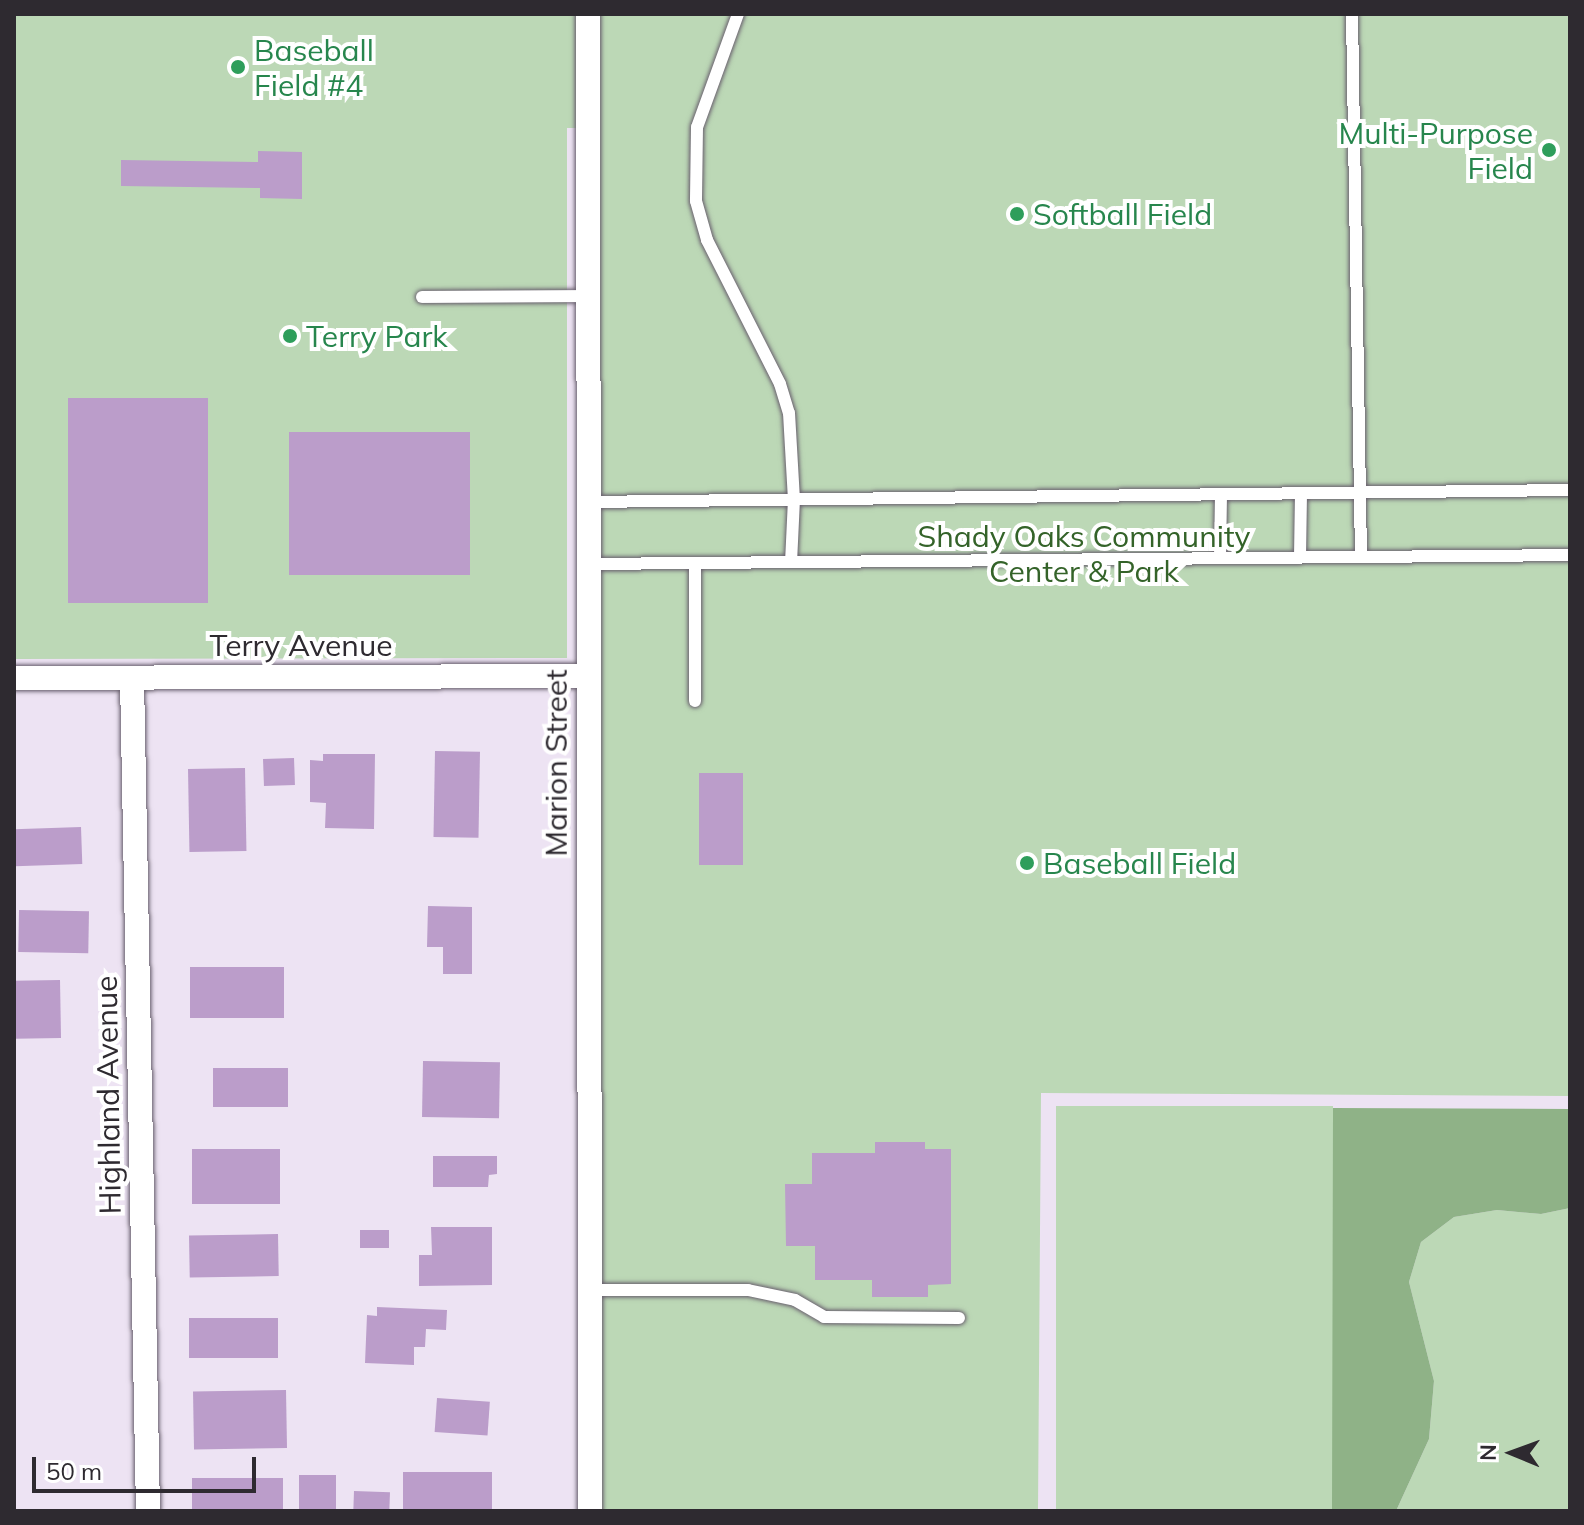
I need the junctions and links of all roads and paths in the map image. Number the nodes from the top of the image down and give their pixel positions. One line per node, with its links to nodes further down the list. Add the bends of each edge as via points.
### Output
1 (588, 14): 4 (street, Marion Street)
2 (738, 14): 10 (lane, via 697,127 696,201 707,240 780,384 789,413)
3 (1352, 14): 7 (lane)
4 (587, 296): 5 (lane); 11 (street, Marion Street)
5 (422, 297)
6 (1570, 490): 7 (lane)
7 (1359, 493): 9 (lane); 14 (lane)
8 (1221, 494): 9 (lane); 10 (lane); 15 (lane)
9 (1301, 494): 13 (lane)
10 (794, 499): 11 (lane); 16 (lane)
11 (587, 502): 18 (street, Marion Street)
12 (1570, 555): 14 (lane)
13 (1300, 557): 14 (lane); 15 (lane)
14 (1361, 557)
15 (1220, 558): 16 (lane)
16 (791, 562): 17 (lane)
17 (695, 563): 18 (lane); 22 (lane)
18 (587, 564): 19 (street, Marion Street)
19 (588, 676): 21 (street, Terry Avenue); 23 (street, Marion Street)
20 (14, 678): 21 (street, Terry Avenue)
21 (132, 678): 25 (street, Highland Avenue)
22 (695, 701)
23 (589, 1290): 24 (lane, via 748,1290 795,1300 824,1317); 26 (street, Marion Street)
24 (959, 1318)
25 (148, 1511)
26 (590, 1511)

